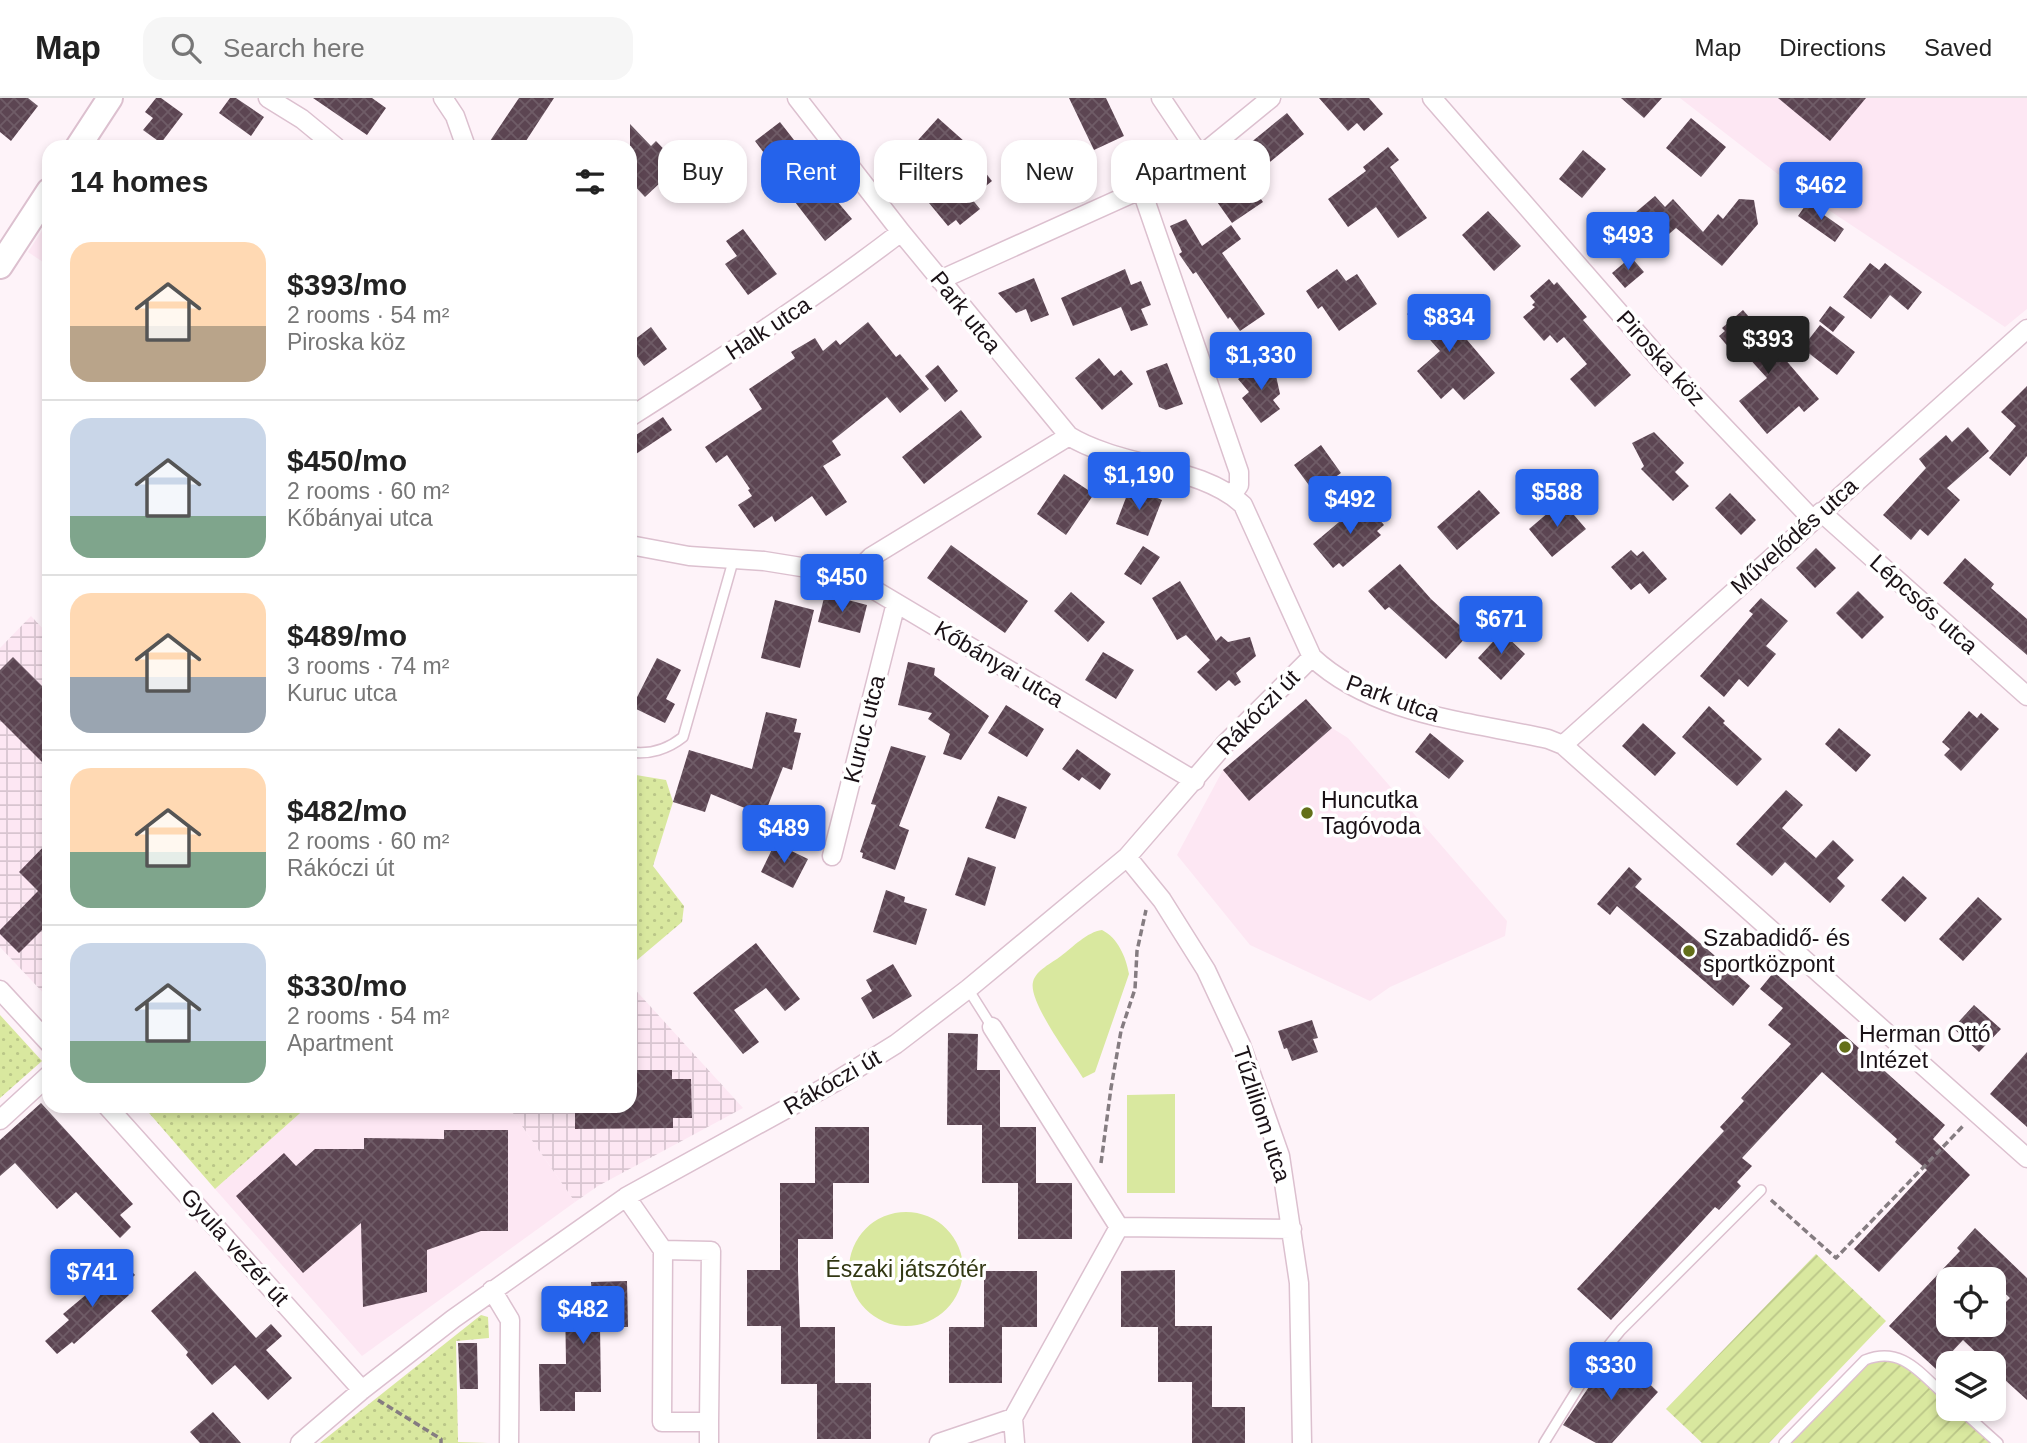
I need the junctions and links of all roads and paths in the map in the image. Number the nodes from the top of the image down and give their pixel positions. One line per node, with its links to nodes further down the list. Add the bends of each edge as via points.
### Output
1 (110, 98): 8 (street)
2 (268, 98): 9 (street)
3 (443, 98): 10 (street)
4 (797, 98): 16 (street, Park utca)
5 (1161, 98): 11 (street)
6 (1271, 98): 12 (street)
7 (1432, 98): 23 (street, Piroska köz, via 1663,363)
8 (85, 140)
9 (328, 140)
10 (464, 140)
11 (1189, 140)
12 (1220, 140)
13 (42, 202): 17 (street)
14 (1115, 203): 18 (street)
15 (1146, 203): 22 (street, via 1239,472 1239,485)
16 (901, 232): 18 (street, Park utca); 20 (street, Halk utca, via 789,314)
17 (0, 266)
18 (940, 280): 21 (street, Park utca)
19 (2027, 329): 23 (street, Művelődés utca)
20 (637, 412)
21 (1069, 436): 22 (street, Park utca, via 1085,446 1214,485); 26 (street, via 872,557)
22 (1232, 495): 28 (street, Park utca, via 1252,522)
23 (1817, 515): 29 (street, Lépcsős utca); 30 (street, Művelődés utca)
24 (637, 546): 25 (street, Kőbányai utca)
25 (734, 558): 26 (street, Kőbányai utca, via 826,570); 31 (lane, via 682,737 657,751)
26 (856, 579): 27 (street, Kőbányai utca)
27 (896, 603): 32 (street, Kőbányai utca); 33 (street, Kuruc utca)
28 (1312, 657): 30 (street, Park utca, via 1330,673 1387,701); 32 (street, Rákóczi út)
29 (2027, 696)
30 (1563, 745): 44 (street, Park utca)
31 (637, 752)
32 (1195, 781): 34 (street, Rákóczi út)
33 (832, 856)
34 (1128, 858): 35 (street, Tűzliliom utca); 36 (street, Rákóczi út)
35 (1151, 886): 45 (path, via 1137,951 1135,989 1121,1031 1102,1162); 49 (street, Tűzliliom utca, via 1206,971 1241,1045 1280,1156)
36 (968, 989): 38 (lane); 47 (street, Rákóczi út, via 896,1044 835,1082)
37 (0, 990): 39 (street)
38 (992, 1027): 45 (street)
39 (42, 1035)
40 (42, 1081): 42 (street)
41 (113, 1113): 53 (street, Gyula vezér út)
42 (0, 1120)
43 (1965, 1123): 46 (path, via 1836,1258)
44 (2027, 1158)
45 (1086, 1175): 48 (street)
46 (1761, 1190): 64 (lane, via 1621,1330 1591,1367)
47 (626, 1196): 50 (street); 51 (street, Rákóczi út)
48 (1119, 1227): 49 (street); 54 (street)
49 (1292, 1229): 63 (street, Tűzliliom utca, via 1299,1283)
50 (663, 1250): 56 (street, via 662,1422); 56 (street, via 711,1251)
51 (492, 1290): 53 (street, Rákóczi út); 59 (street, via 510,1320)
52 (1936, 1388): 65 (lane, via 1902,1358 1877,1355 1865,1360)
53 (362, 1390): 57 (street, Rákóczi út); 58 (path)
54 (1013, 1418): 61 (street); 62 (street)
55 (1973, 1421): 66 (lane)
56 (709, 1422): 60 (street)
57 (300, 1443)
58 (441, 1443)
59 (509, 1443)
60 (709, 1443)
61 (939, 1443)
62 (1015, 1443)
63 (1302, 1443)
64 (1544, 1443)
65 (1784, 1443)
66 (1998, 1443)

